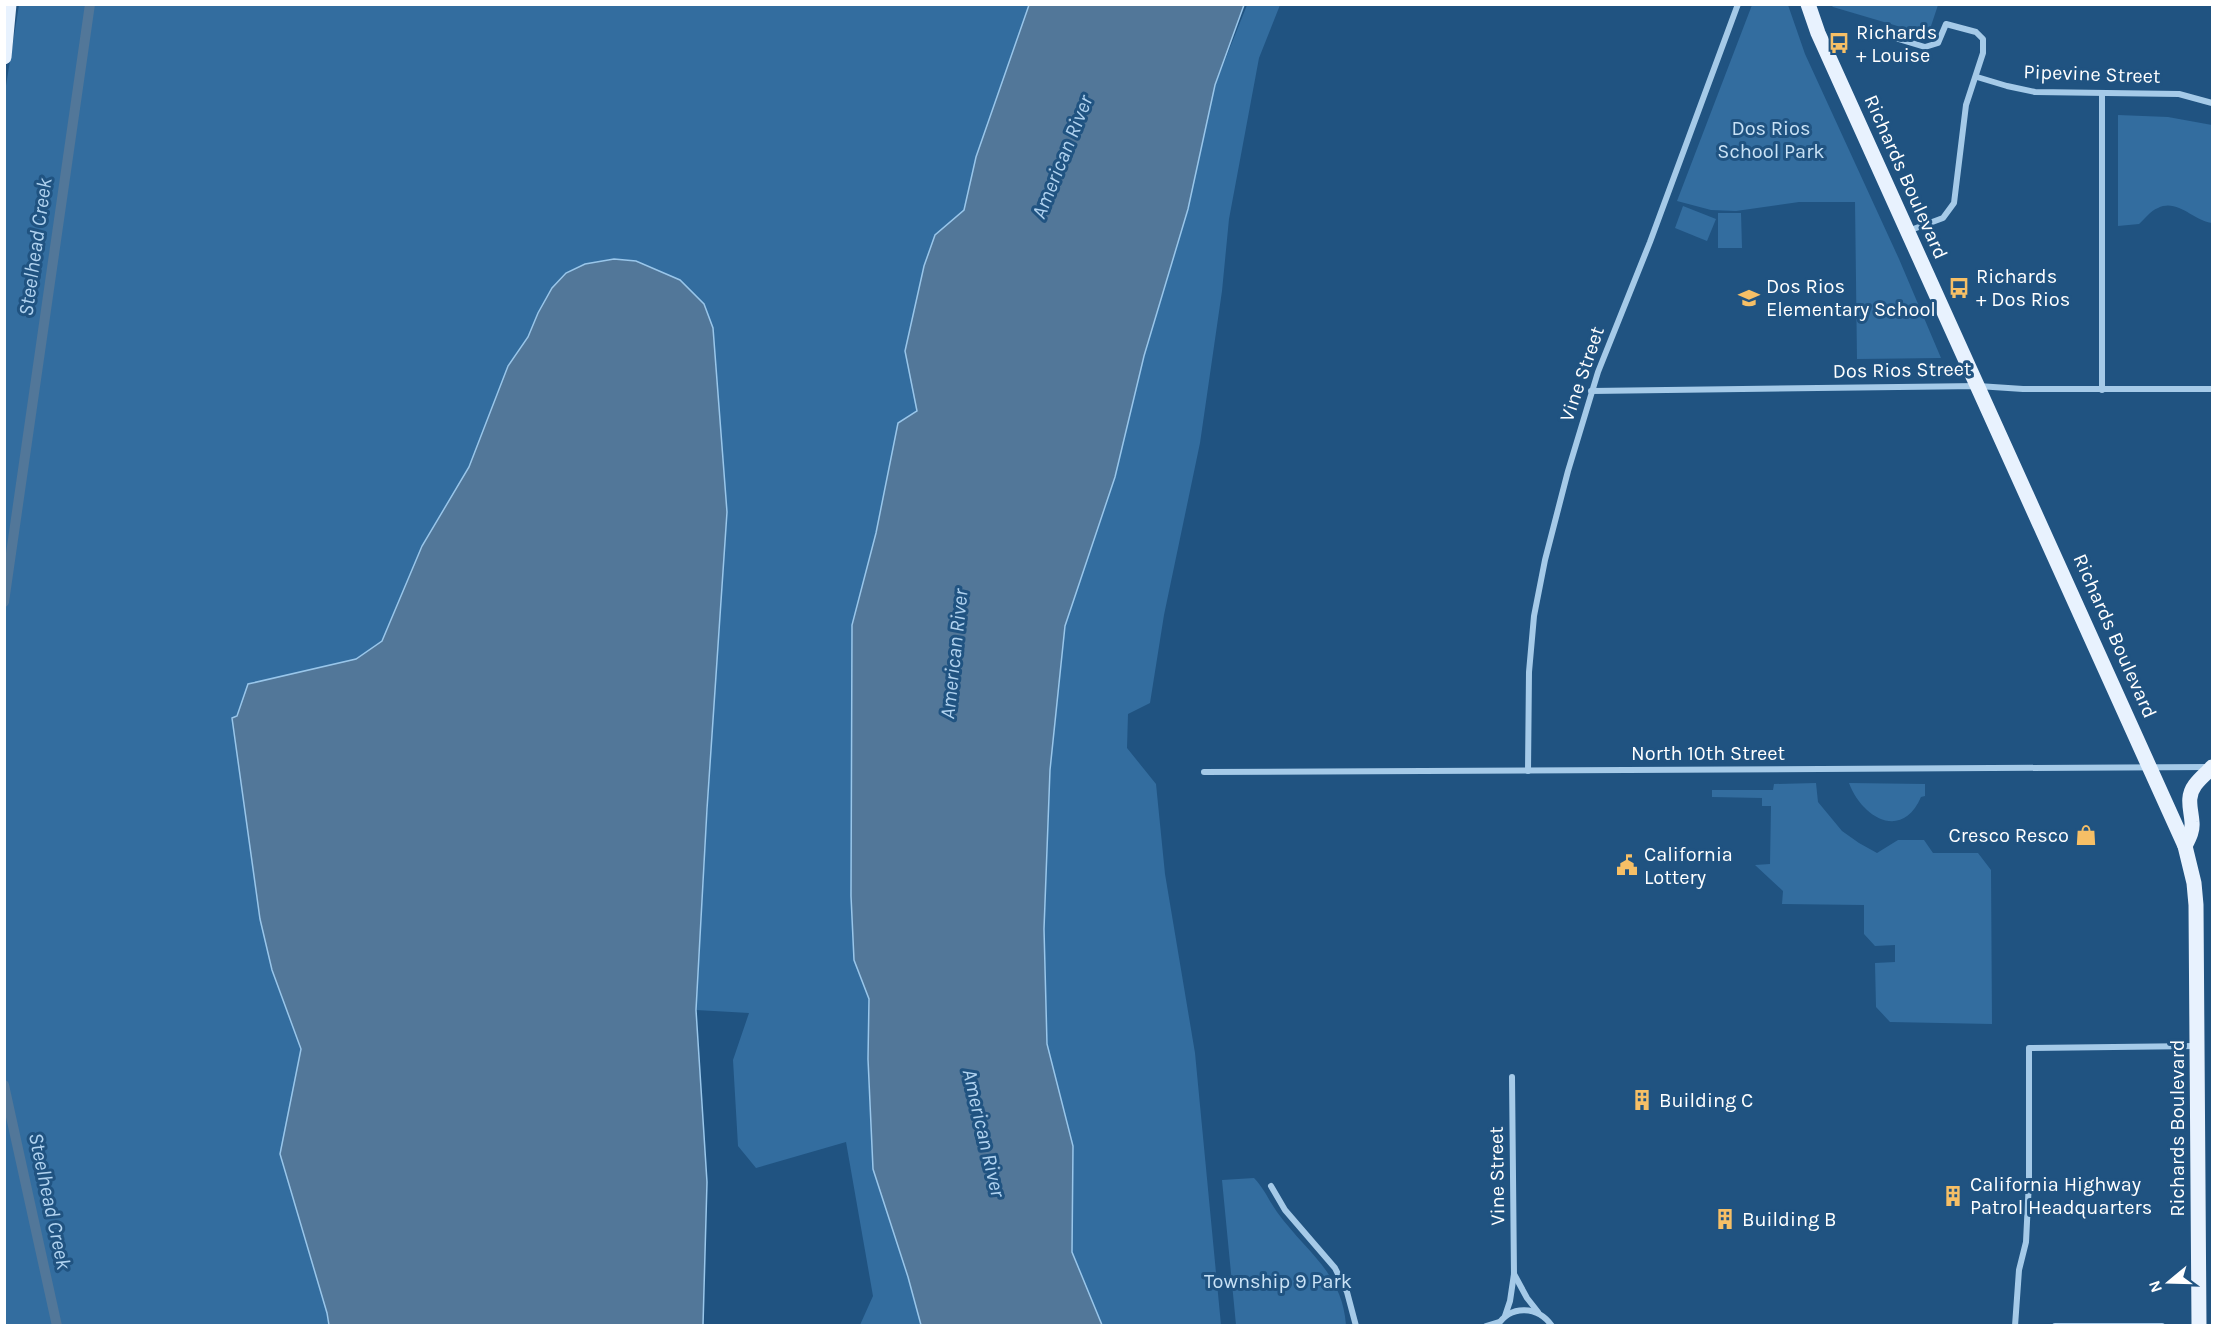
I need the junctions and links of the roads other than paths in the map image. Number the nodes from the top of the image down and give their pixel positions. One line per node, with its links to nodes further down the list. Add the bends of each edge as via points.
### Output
1 (9, 4): 5 (main road)
2 (1738, 4): 13 (street, Vine Street)
3 (1808, 4): 9 (main road, Richards Boulevard)
4 (1865, 29): 6 (street, via 1925,47 1938,43 1947,24 1976,32 1983,39)
5 (4, 57)
6 (1977, 77): 7 (street, Pipevine Street, via 2036,92); 9 (street, via 1966,105 1954,203 1943,218)
7 (2102, 94): 8 (street, Pipevine Street, via 2179,94); 12 (street)
8 (2212, 103)
9 (1908, 231): 10 (main road, Richards Boulevard)
10 (1978, 386): 12 (street, Dos Rios Street); 13 (street, Dos Rios Street); 14 (main road, Richards Boulevard)
11 (2212, 389): 12 (street, Dos Rios Street)
12 (2102, 390)
13 (1591, 391): 16 (street, Vine Street, via 1537,596 1530,652)
14 (2151, 767): 15 (street, North 10th Street); 16 (street, North 10th Street); 18 (main road, Richards Boulevard)
15 (2212, 767): 18 (main road, via 2190,794 2192,832)
16 (1528, 771): 17 (street, North 10th Street)
17 (1204, 772)
18 (2186, 846): 19 (main road, Richards Boulevard, via 2196,905)
19 (2197, 1046): 29 (street, via 2029,1048 2026,1242 2019,1269); 32 (main road, Richards Boulevard)
20 (1512, 1077): 22 (street, Vine Street)
21 (1270, 1186): 27 (street, via 1285,1210 1335,1268 1347,1292)
22 (1514, 1274): 23 (street, Vine Street); 24 (street, Vine Street)
23 (1538, 1312): 24 (street, via 1521,1310); 26 (street, Vine Street)
24 (1505, 1316): 25 (street)
25 (1498, 1324): 28 (street)
26 (1553, 1325)
27 (1356, 1326)
28 (1486, 1326)
29 (2015, 1326)
30 (2055, 1326): 31 (street)
31 (2162, 1326)
32 (2199, 1326)

